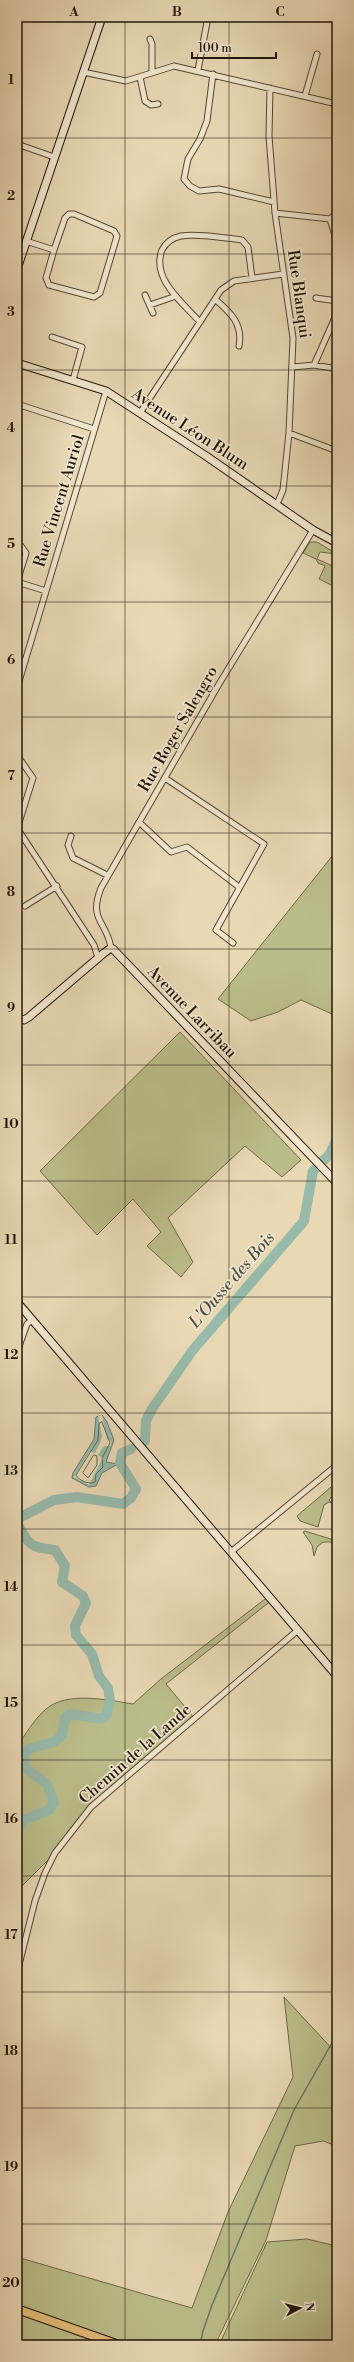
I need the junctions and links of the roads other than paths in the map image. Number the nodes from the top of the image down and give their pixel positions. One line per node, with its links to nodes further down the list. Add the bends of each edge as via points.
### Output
1 (102, 17): 6 (street)
2 (208, 17): 5 (street)
3 (150, 39): 7 (street)
4 (317, 54): 11 (street)
5 (198, 70): 7 (street, via 174,66); 8 (street)
6 (83, 72): 9 (street, via 126,81); 15 (street)
7 (152, 72): 9 (street)
8 (213, 74): 10 (street); 16 (street, via 207,121 188,159 184,178 190,186 199,191 219,190)
9 (140, 77): 12 (street, via 145,101 151,105)
10 (270, 88): 11 (street); 16 (street, Rue Blanqui, via 269,136)
11 (305, 96): 13 (street)
12 (158, 104)
13 (337, 104)
14 (17, 144): 15 (street)
15 (54, 157): 20 (street)
16 (274, 202): 17 (street, Rue Blanqui)
17 (275, 213): 19 (street); 24 (street, Rue Blanqui)
18 (337, 213): 19 (street)
19 (330, 219): 21 (street)
20 (26, 241): 22 (street); 23 (street)
21 (337, 242)
22 (54, 250): 22 (street, via 46,278 48,284 94,297 100,293 117,236 114,231 69,214 65,218)
23 (17, 269)
24 (283, 274): 25 (street); 39 (street, Rue Blanqui, via 291,317)
25 (252, 278): 27 (street, via 248,247 242,240 183,235 173,238 164,245 160,257 161,273); 29 (street, via 234,281 221,290)
26 (145, 295): 31 (street)
27 (176, 296): 31 (street); 34 (street)
28 (316, 298): 30 (street)
29 (216, 300): 34 (street); 36 (street, via 234,316 242,334)
30 (337, 301)
31 (150, 305): 32 (street)
32 (153, 313)
33 (337, 313): 38 (street)
34 (200, 322): 44 (street)
35 (52, 337): 41 (street, via 82,347)
36 (239, 346)
37 (17, 363): 41 (street, Avenue Léon Blum)
38 (314, 365): 39 (street); 40 (street)
39 (293, 367): 46 (street, Rue Blanqui)
40 (337, 369)
41 (73, 380): 42 (street, Avenue Léon Blum)
42 (106, 391): 44 (street, Avenue Léon Blum); 45 (street, Rue Vincent Auriol)
43 (20, 405): 45 (street)
44 (140, 413): 48 (street, Avenue Léon Blum)
45 (94, 429): 52 (street, Rue Vincent Auriol)
46 (289, 433): 47 (street); 48 (street, Rue Blanqui, via 283,490)
47 (337, 451)
48 (277, 504): 49 (street, Avenue Léon Blum)
49 (314, 530): 50 (street, Avenue Léon Blum); 57 (street, Rue Roger Salengro)
50 (337, 543)
51 (17, 545): 52 (street, via 26,553 17,582)
52 (46, 591): 54 (street, Rue Vincent Auriol)
53 (17, 660): 54 (street)
54 (25, 662): 55 (street, Rue Vincent Auriol)
55 (17, 688)
56 (17, 755): 58 (street, via 33,778)
57 (165, 778): 60 (street, Rue Roger Salengro); 65 (street, via 264,844)
58 (24, 808): 59 (street); 61 (street)
59 (17, 812)
60 (139, 822): 63 (street, Rue Roger Salengro); 65 (street, via 171,852 187,847)
61 (17, 829): 64 (street)
62 (71, 836): 63 (street, via 68,845 73,858)
63 (107, 875): 68 (street, Rue Roger Salengro, via 97,899 96,912 99,924 110,940)
64 (57, 886): 66 (street); 69 (street, via 94,944)
65 (239, 887): 67 (street, via 216,930)
66 (25, 906)
67 (233, 943)
68 (111, 948): 69 (street); 71 (street, Avenue Larribau)
69 (98, 958): 70 (street, via 29,1017 24,1020)
70 (17, 1018)
71 (337, 1183)
72 (17, 1302): 73 (street)
73 (32, 1320): 74 (street, via 27,1324); 76 (street)
74 (17, 1352)
75 (337, 1466): 76 (street)
76 (231, 1552): 77 (street)
77 (298, 1630): 78 (street); 79 (street, Chemin de la Lande, via 91,1807 55,1853 45,1873 35,1901)
78 (337, 1676)
79 (17, 1973)
80 (17, 2309): 81 (main road)
81 (119, 2345)

